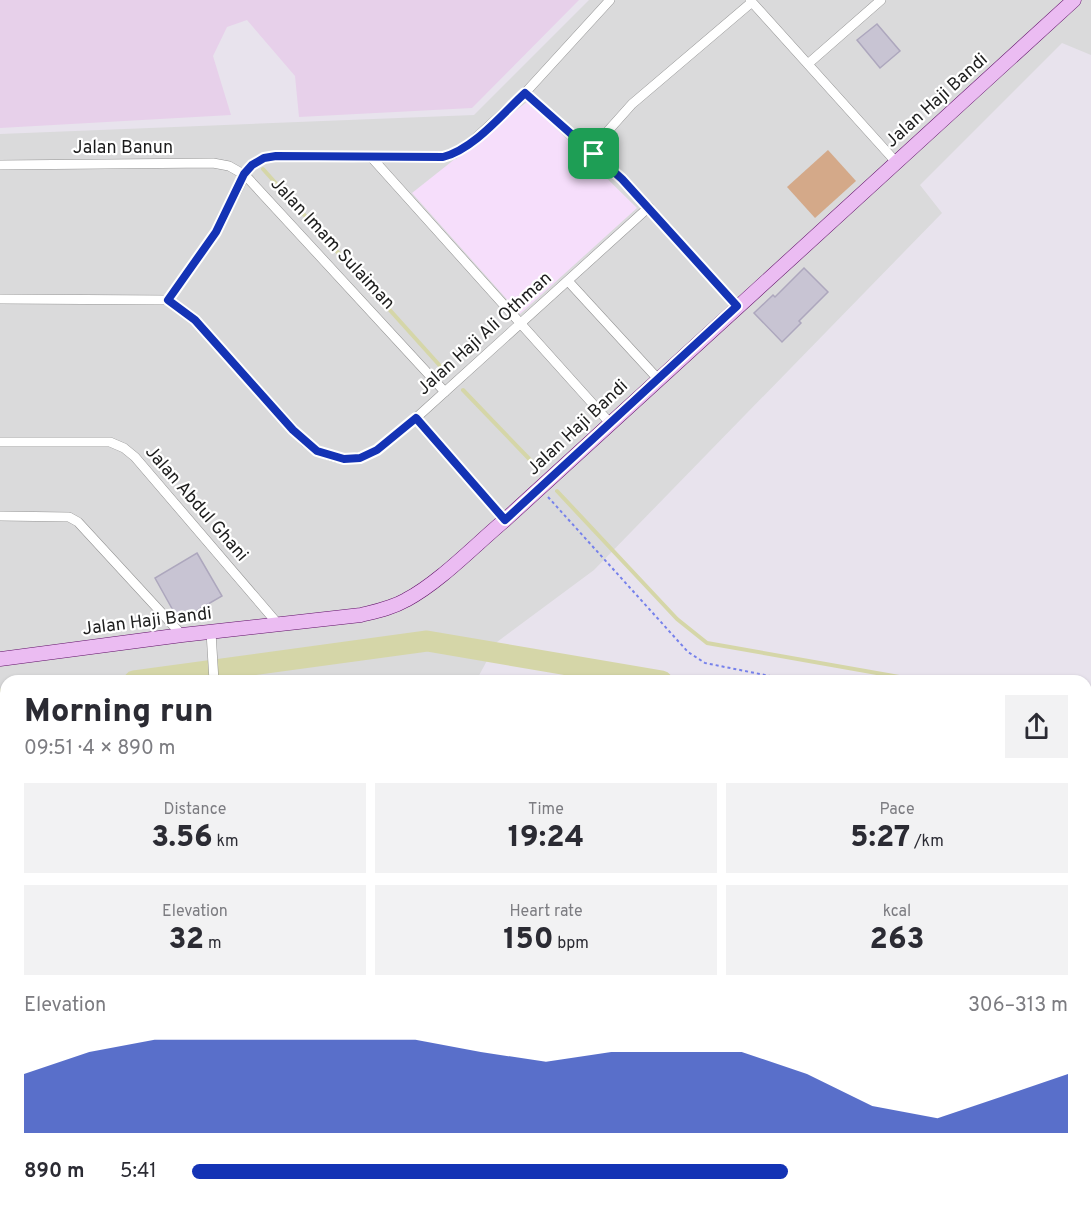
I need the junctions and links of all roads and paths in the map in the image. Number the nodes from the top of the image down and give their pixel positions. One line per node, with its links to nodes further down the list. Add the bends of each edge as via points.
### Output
1 (610, 0): 6 (street)
2 (881, 0): 5 (street)
3 (1074, 0): 9 (street, Jalan Haji Bandi)
4 (751, 1): 5 (street); 7 (street, via 632,104)
5 (809, 63): 9 (street)
6 (525, 93): 7 (street); 8 (street, via 454,154)
7 (594, 154): 12 (street)
8 (372, 158): 11 (street, via 276,156 264,158); 17 (street)
9 (896, 162): 16 (street, Jalan Haji Bandi)
10 (0, 165): 11 (street, Jalan Banun, via 213,163)
11 (244, 174): 15 (street, Jalan Imam Sulaiman, via 216,232); 19 (street, Jalan Imam Sulaiman)
12 (649, 207): 13 (street, Jalan Haji Ali Othman); 16 (street)
13 (568, 281): 17 (street, Jalan Haji Ali Othman); 18 (street)
14 (0, 299): 15 (street)
15 (168, 300): 20 (street, Jalan Haji Ali Othman, via 195,320 293,430 317,451 344,459 360,458 377,450)
16 (737, 306): 18 (street, Jalan Haji Bandi)
17 (521, 325): 19 (street, Jalan Haji Ali Othman); 21 (street)
18 (658, 379): 21 (street, Jalan Haji Bandi)
19 (445, 392): 20 (street, Jalan Haji Ali Othman)
20 (416, 418): 25 (street)
21 (610, 423): 23 (street, Jalan Haji Bandi)
22 (0, 442): 26 (street, Jalan Abdul Ghani, via 110,442 124,448)
23 (540, 488): 25 (street, Jalan Haji Bandi); 31 (path, via 688,652 705,663)
24 (0, 516): 28 (street, via 69,517 78,522)
25 (505, 520): 26 (street, Jalan Haji Bandi, via 426,587 400,603 362,615)
26 (278, 624): 27 (street, Jalan Haji Bandi)
27 (211, 632): 28 (street, Jalan Haji Bandi); 30 (street)
28 (183, 635): 29 (street, Jalan Haji Bandi)
29 (1, 658)
30 (214, 675)
31 (765, 675)

